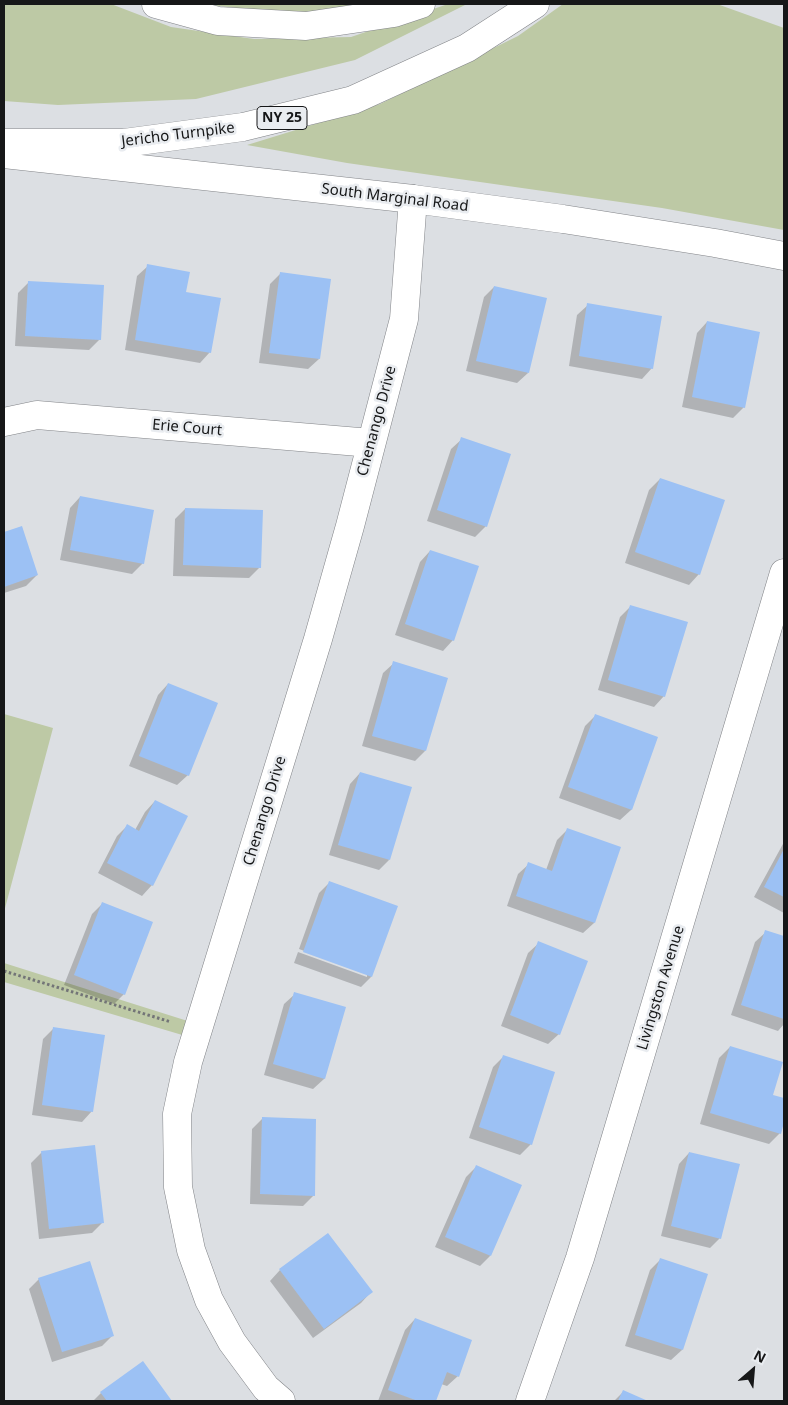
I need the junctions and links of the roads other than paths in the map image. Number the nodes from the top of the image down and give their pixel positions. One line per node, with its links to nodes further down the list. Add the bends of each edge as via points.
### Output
1 (156, 4): 2 (main road, via 218,21 306,26 394,13)
2 (421, 4)
3 (535, 4): 4 (main road, Jericho Turnpike / NY 25, via 467,48 353,100 243,127 124,143)
4 (4, 143)
5 (4, 154): 6 (main road, South Marginal Road)
6 (413, 199): 7 (main road, South Marginal Road, via 563,219); 9 (main road, Chenango Drive, via 404,319)
7 (784, 256)
8 (4, 422): 9 (main road, Erie Court, via 37,415)
9 (371, 443): 11 (main road, Chenango Drive, via 318,639 188,1062 177,1114 178,1187 191,1250 209,1300 232,1342 266,1388)
10 (784, 573): 12 (main road, Livingston Avenue, via 580,1258)
11 (281, 1401)
12 (530, 1401)

